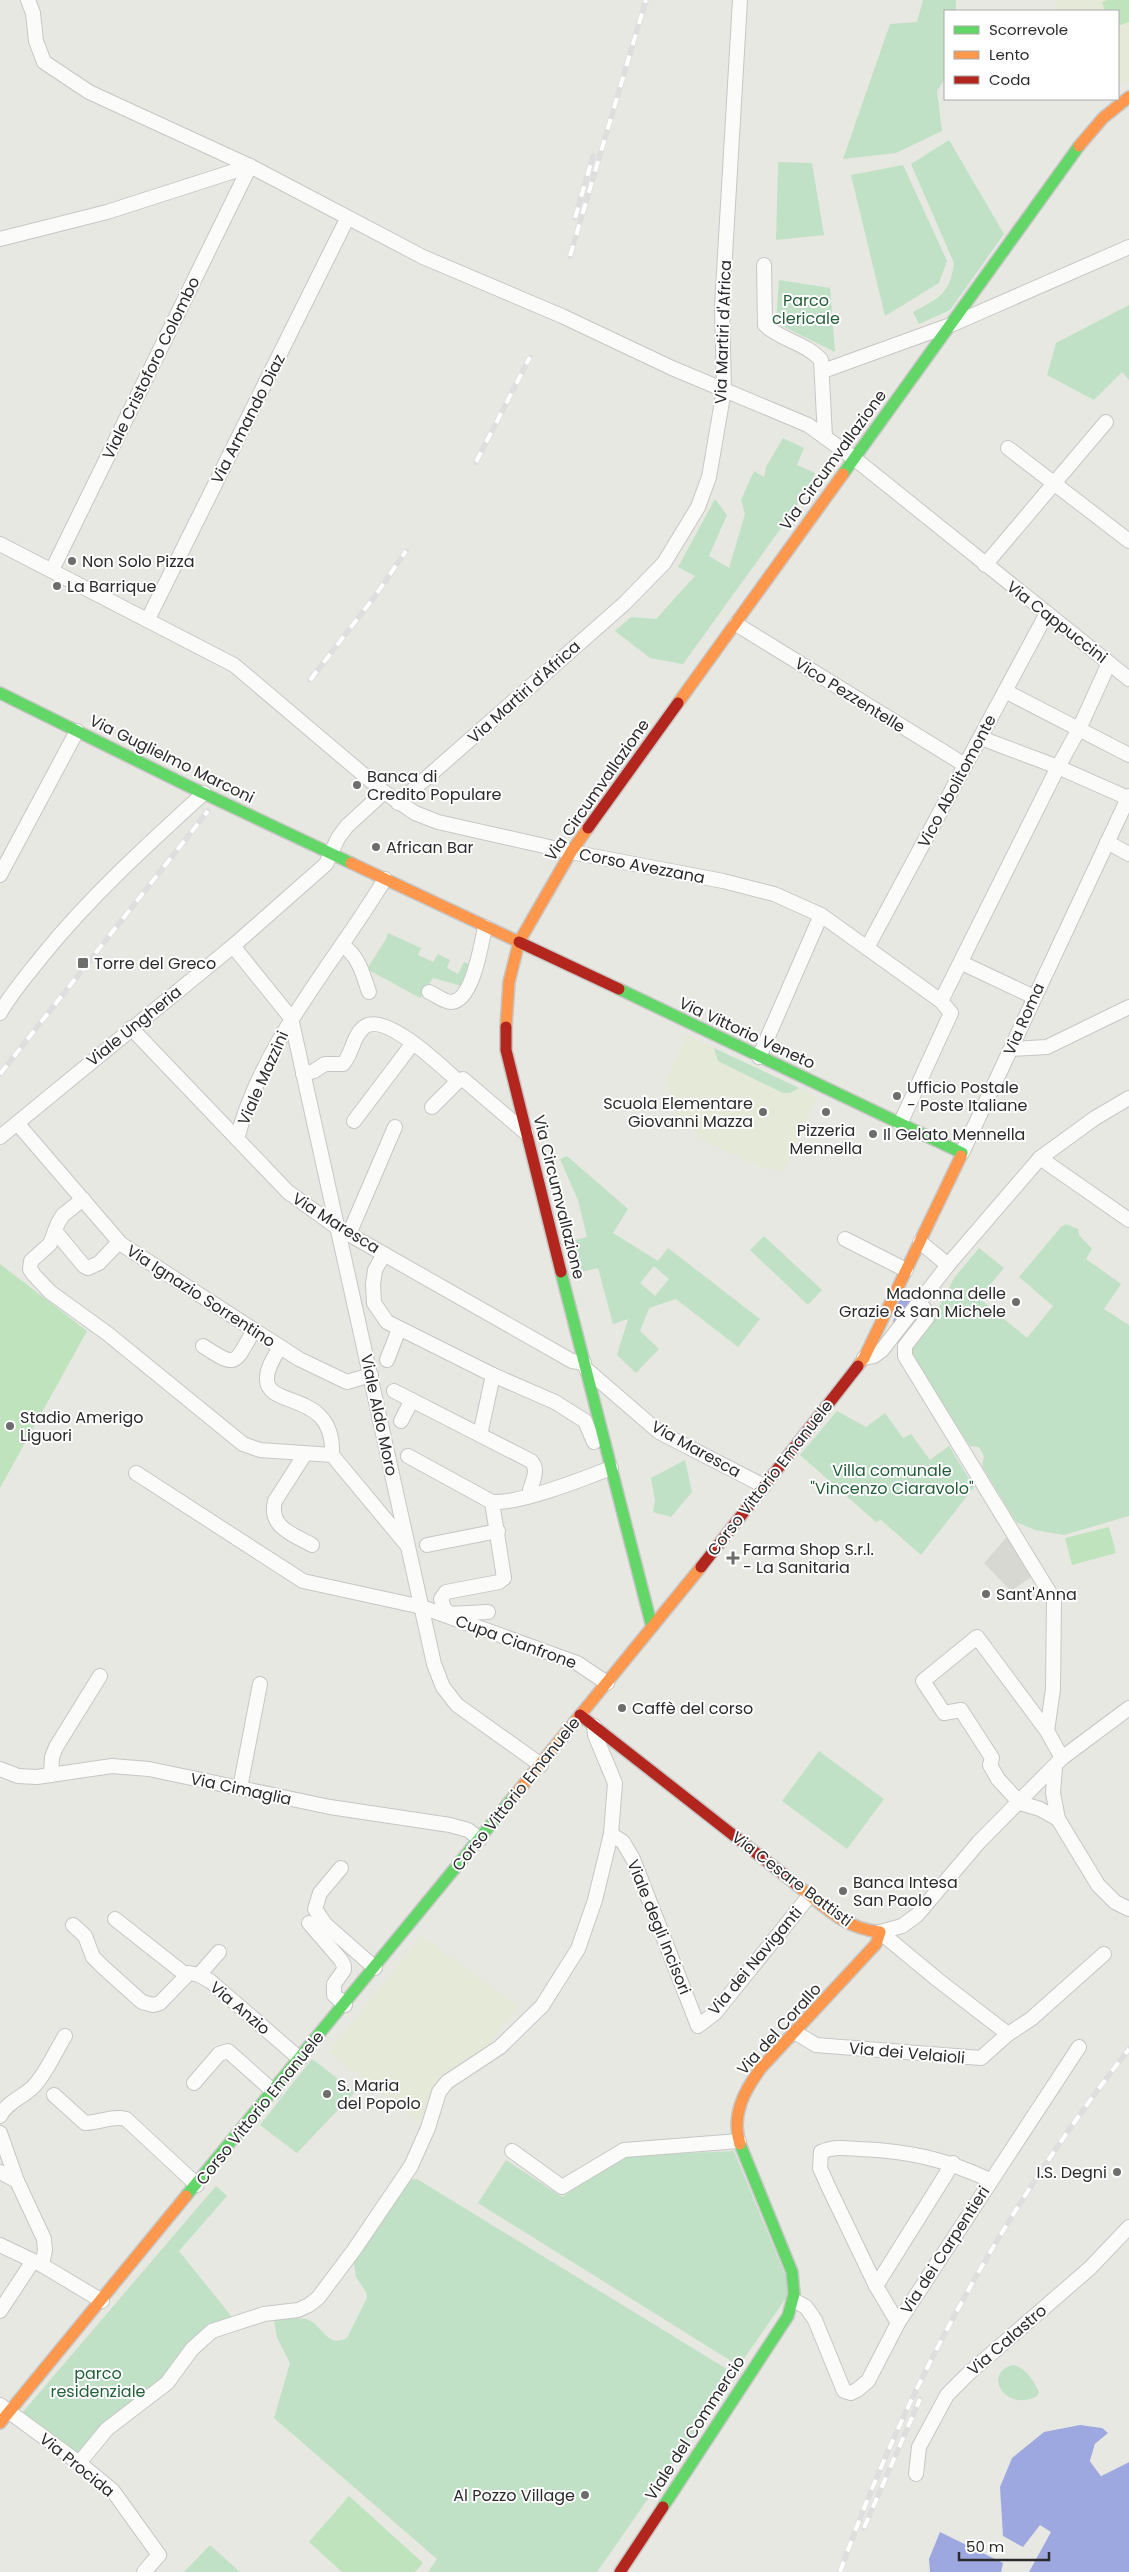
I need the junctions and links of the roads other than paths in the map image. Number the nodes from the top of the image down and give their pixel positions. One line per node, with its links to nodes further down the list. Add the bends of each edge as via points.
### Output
1 (28, 0): 4 (street, Via Cappuccini, via 40,54 53,70 89,92)
2 (740, 0): 11 (street, Via Martiri d'Africa, via 722,306)
3 (1129, 97): 9 (main road, Via Circumvallazione, via 1089,132)
4 (250, 166): 5 (street, Via Cappuccini); 6 (street, via 107,212); 20 (street, Viale Cristoforo Colombo)
5 (347, 219): 11 (street, Via Cappuccini, via 423,257); 22 (street, Via Armando Diaz)
6 (0, 239)
7 (1129, 247): 9 (street)
8 (764, 265): 10 (street, via 765,325 776,335 814,353 821,360)
9 (953, 324): 10 (street); 15 (main road, Via Circumvallazione)
10 (823, 371): 13 (street)
11 (724, 390): 13 (street, Via Cappuccini, via 808,425); 37 (street, Via Martiri d'Africa, via 709,477 698,507 664,563 625,603)
12 (1106, 422): 16 (street)
13 (825, 436): 15 (street, Via Cappuccini)
14 (1008, 448): 16 (street)
15 (855, 459): 19 (street, Via Cappuccini); 23 (main road, Via Circumvallazione)
16 (1054, 484): 17 (street); 19 (street)
17 (1129, 541)
18 (0, 544): 20 (street, Corso Avezzana)
19 (985, 565): 21 (street, Via Cappuccini)
20 (52, 570): 22 (street, Corso Avezzana)
21 (1047, 613): 24 (street, Via Cappuccini); 26 (street, Vico Abolitomonte)
22 (148, 619): 34 (street, Corso Avezzana, via 240,670)
23 (736, 624): 32 (street, Vico Pezzentelle); 40 (main road, Via Circumvallazione)
24 (1109, 663): 25 (street, Via Cappuccini); 28 (street)
25 (1129, 679)
26 (1005, 692): 28 (street); 30 (street, Vico Abolitomonte)
27 (0, 693): 29 (main road, Via Guglielmo Marconi)
28 (1079, 728): 31 (street); 33 (street)
29 (77, 731): 35 (main road, Via Guglielmo Marconi); 42 (street)
30 (981, 738): 32 (street, Vico Abolitomonte); 33 (street)
31 (1129, 755)
32 (965, 765): 49 (street, Vico Abolitomonte)
33 (1058, 767): 36 (street); 50 (street)
34 (384, 792): 37 (street, Corso Avezzana); 39 (street, via 347,826)
35 (204, 793): 39 (main road, Via Guglielmo Marconi); 56 (street, via 120,870 74,918 9,997)
36 (1128, 797): 38 (street, Via Roma)
37 (398, 803): 40 (street, Corso Avezzana, via 438,822)
38 (1108, 842): 41 (street); 53 (street, Via Roma)
39 (332, 852): 43 (main road, Via Guglielmo Marconi); 47 (street, Viale Ungheria, via 326,864)
40 (571, 852): 44 (street, Corso Avezzana, via 774,894); 46 (main road, Via Circumvallazione)
41 (1129, 854)
42 (0, 875)
43 (385, 879): 45 (main road, Via Vittorio Veneto); 48 (street, Viale Mazzini)
44 (821, 915): 49 (street, Corso Avezzana); 61 (street)
45 (486, 927): 46 (main road, Via Vittorio Veneto); 52 (street, via 473,976 463,996 447,1002)
46 (519, 942): 61 (main road, Via Vittorio Veneto); 70 (main road, Via Circumvallazione, via 506,1009 506,1050)
47 (233, 946): 57 (street); 58 (street, Viale Ungheria)
48 (343, 946): 51 (street, via 357,961); 57 (street, Viale Mazzini)
49 (867, 948): 54 (street, Corso Avezzana)
50 (962, 962): 53 (street); 54 (street)
51 (369, 992)
52 (430, 992)
53 (1034, 997): 60 (street, Via Roma)
54 (941, 1001): 68 (street, via 951,1013)
55 (1129, 1007): 60 (street, via 1048,1047)
56 (0, 1014)
57 (291, 1018): 62 (street, Viale Aldo Moro); 72 (street, Viale Mazzini, via 265,1067)
58 (131, 1028): 67 (street, Viale Ungheria); 72 (street, Via Maresca)
59 (413, 1043): 62 (street, via 389,1028 369,1024 356,1036 343,1064 325,1064); 63 (street); 66 (street)
60 (1011, 1049): 73 (street, Via Roma)
61 (759, 1057): 68 (main road, Via Vittorio Veneto)
62 (304, 1074): 78 (street, Viale Aldo Moro)
63 (458, 1081): 65 (street); 70 (street, via 463,1078 469,1082)
64 (1129, 1098): 74 (street)
65 (432, 1107)
66 (354, 1120)
67 (17, 1123): 71 (street, Viale Ungheria); 75 (street, Via Ignazio Sorrentino)
68 (900, 1124): 73 (main road, Via Vittorio Veneto)
69 (395, 1127): 78 (street)
70 (526, 1133): 92 (main road, Via Circumvallazione)
71 (0, 1137)
72 (237, 1139): 78 (street, Via Maresca, via 288,1192)
73 (962, 1153): 81 (main road, Via Roma)
74 (1040, 1158): 76 (street); 83 (street)
75 (83, 1199): 77 (street, via 63,1216); 80 (street, Via Ignazio Sorrentino)
76 (1129, 1220)
77 (55, 1231): 80 (street, via 88,1268 99,1263); 99 (street, via 50,1244 31,1261 30,1269 50,1292 108,1334 243,1444 260,1450)
78 (344, 1231): 82 (street, Via Maresca); 93 (street, Viale Aldo Moro)
79 (845, 1239): 84 (street)
80 (119, 1242): 87 (street, Via Ignazio Sorrentino)
81 (920, 1242): 83 (street); 84 (main road, Via Roma)
82 (384, 1254): 86 (street, via 375,1270 374,1303 387,1322); 92 (street, Via Maresca)
83 (948, 1265): 85 (street)
84 (906, 1270): 90 (main road, Corso Vittorio Emanuele)
85 (919, 1302): 90 (street, via 882,1350); 120 (street, via 926,1311 926,1318 905,1346 905,1356 1054,1600 1052,1689)
86 (399, 1329): 91 (street); 94 (street)
87 (254, 1330): 88 (street, via 238,1357 232,1361 226,1361); 89 (street, Via Ignazio Sorrentino)
88 (203, 1346)
89 (280, 1347): 93 (street, Via Ignazio Sorrentino, via 347,1382); 100 (street, via 269,1370 267,1381 270,1388 276,1395 306,1406 322,1417 330,1435)
90 (864, 1358): 104 (main road, Corso Vittorio Emanuele)
91 (387, 1360)
92 (585, 1366): 102 (main road, Via Circumvallazione); 104 (street, Via Maresca, via 660,1432)
93 (370, 1375): 110 (street, Viale Aldo Moro)
94 (494, 1375): 98 (street); 102 (street, via 555,1402 586,1421)
95 (394, 1391): 96 (street)
96 (412, 1400): 97 (street); 98 (street)
97 (401, 1421)
98 (480, 1435): 105 (street, via 535,1465)
99 (305, 1454): 100 (street); 108 (street, via 273,1509 280,1526)
100 (332, 1455): 110 (street)
101 (408, 1456): 106 (street)
102 (606, 1470): 106 (street, via 530,1495); 113 (main road, Via Circumvallazione)
103 (136, 1473): 111 (street, Cupa Cianfrone, via 302,1581)
104 (764, 1486): 113 (main road, Corso Vittorio Emanuele)
105 (530, 1490)
106 (492, 1502): 107 (street)
107 (498, 1531): 109 (street); 112 (street, via 505,1574 502,1581 446,1592 442,1599 449,1614)
108 (312, 1544)
109 (428, 1545)
110 (409, 1547): 111 (street, Viale Aldo Moro)
111 (422, 1607): 115 (street, Cupa Cianfrone, via 577,1663); 122 (street, Viale Aldo Moro, via 434,1664 444,1687 457,1705)
112 (488, 1612)
113 (652, 1627): 115 (main road, Corso Vittorio Emanuele)
114 (100, 1676): 124 (street, via 56,1747)
115 (607, 1683): 118 (main road, Corso Vittorio Emanuele)
116 (260, 1684): 125 (street)
117 (1129, 1708): 121 (street, Via Cesare Battisti)
118 (580, 1716): 119 (main road, Via Cesare Battisti); 122 (main road, Corso Vittorio Emanuele)
119 (594, 1726): 128 (street, via 615,1782); 131 (main road, Via Cesare Battisti)
120 (1047, 1731): 121 (street); 126 (street, via 978,1638 923,1681 944,1713 961,1710 992,1758 990,1765 998,1779)
121 (1059, 1763): 126 (street, Via Cesare Battisti); 127 (street, via 1053,1793)
122 (541, 1765): 129 (main road, Corso Vittorio Emanuele)
123 (0, 1770): 124 (street, Via Cimaglia, via 18,1776)
124 (51, 1775): 125 (street, Via Cimaglia, via 112,1766 149,1769)
125 (240, 1788): 129 (street, Via Cimaglia, via 330,1807 450,1825 468,1830)
126 (1020, 1803): 127 (street, via 1040,1809); 136 (street, Via Cesare Battisti, via 979,1842 917,1915 902,1926)
127 (1058, 1820): 132 (street, via 1098,1884 1115,1902)
128 (611, 1834): 142 (street, Viale degli Incisori, via 623,1842 633,1859); 170 (street, via 595,1900 578,1949 542,2006 500,2047 461,2071 439,2092 411,2166 354,2250 314,2301 298,2310 264,2314 212,2331 192,2349 167,2383 107,2429)
129 (480, 1839): 139 (main road, Corso Vittorio Emanuele)
130 (341, 1868): 139 (street, via 320,1893 315,1909 325,1924)
131 (810, 1895): 136 (main road, Via Cesare Battisti, via 844,1922 861,1930); 142 (street, Via dei Naviganti, via 715,2012)
132 (1129, 1909)
133 (115, 1920): 140 (street, Via Anzio)
134 (73, 1924): 140 (street, via 85,1936 93,1957 142,2002 160,2003)
135 (309, 1924): 141 (street, via 344,1966 333,1990)
136 (880, 1932): 143 (main road, Via del Corallo, via 876,1944); 144 (street)
137 (219, 1952): 140 (street)
138 (1104, 1954): 144 (street, Via dei Velaioli, via 1031,2019)
139 (375, 1968): 141 (main road, Corso Vittorio Emanuele)
140 (193, 1975): 147 (street, Via Anzio, via 210,1981)
141 (345, 2004): 147 (main road, Corso Vittorio Emanuele)
142 (698, 2026)
143 (796, 2033): 144 (street, Via dei Velaioli, via 816,2045 981,2058); 153 (main road, Via del Corallo, via 761,2068 745,2092 737,2112)
144 (1008, 2034)
145 (65, 2036): 151 (street, via 39,2079)
146 (1074, 2052): 157 (street)
147 (300, 2059): 149 (main road, Corso Vittorio Emanuele)
148 (194, 2083): 149 (street, via 220,2054 228,2051)
149 (274, 2092): 159 (main road, Corso Vittorio Emanuele)
150 (54, 2094): 159 (street, via 85,2123 120,2117 126,2119)
151 (0, 2116)
152 (0, 2133): 158 (street)
153 (739, 2141): 154 (street, via 624,2150 562,2187); 165 (main road, Via del Corallo, via 792,2272 796,2286)
154 (512, 2151)
155 (953, 2163): 157 (street, Via dei Carpentieri); 163 (street); 163 (street, Via dei Carpentieri, via 889,2150 831,2148 822,2152 820,2168)
156 (0, 2172): 158 (street)
157 (990, 2180): 167 (street, Via dei Carpentieri)
158 (17, 2181): 162 (street, via 46,2245)
159 (197, 2185): 164 (main road, Corso Vittorio Emanuele)
160 (1129, 2227): 171 (street, Via Calastro, via 1090,2268 947,2395 919,2448)
161 (0, 2245): 162 (street)
162 (38, 2263): 164 (street); 166 (street)
163 (876, 2286): 167 (street, Via dei Carpentieri)
164 (102, 2301): 168 (main road, Corso Vittorio Emanuele)
165 (795, 2301): 167 (street, Via dei Carpentieri, via 806,2307 815,2320 844,2390 851,2392 868,2381); 173 (main road, Viale del Commercio)
166 (0, 2311)
167 (898, 2323)
168 (5, 2408): 169 (main road, Corso Vittorio Emanuele); 170 (street, Via Procida)
169 (0, 2423)
170 (79, 2462): 172 (street, Via Procida, via 113,2491 159,2555)
171 (916, 2474)
172 (144, 2572)
173 (620, 2572)

